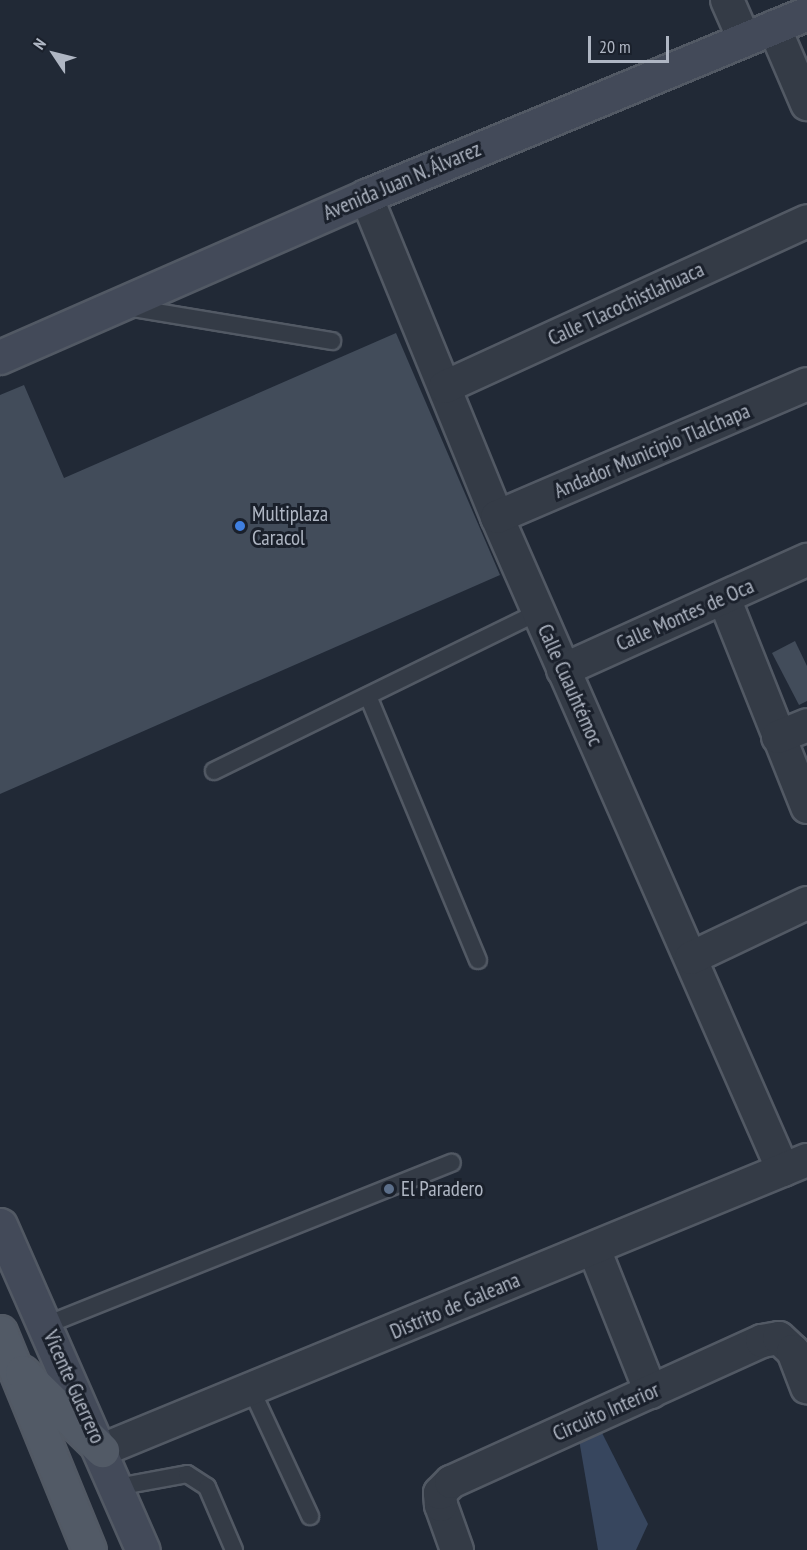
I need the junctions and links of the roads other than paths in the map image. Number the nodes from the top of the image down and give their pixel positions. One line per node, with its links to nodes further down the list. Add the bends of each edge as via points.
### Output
1 (727, 0): 4 (street)
2 (807, 13): 3 (main road, Avenida Juan N. Álvarez)
3 (774, 27): 4 (main road, Avenida Juan N. Álvarez); 5 (street)
4 (744, 39): 6 (main road, Avenida Juan N. Álvarez)
5 (807, 104)
6 (366, 196): 8 (main road, Avenida Juan N. Álvarez); 12 (street, Calle Cuauhtémoc)
7 (807, 221): 12 (street, Calle Tlacochistlahuaca)
8 (117, 305): 9 (lane); 10 (main road, Avenida Juan N. Álvarez)
9 (332, 341)
10 (0, 357)
11 (807, 384): 13 (street, Andador Municipio Tlalchapa)
12 (446, 387): 13 (street, Calle Cuauhtémoc)
13 (496, 517): 16 (street, Calle Cuauhtémoc)
14 (807, 560): 15 (street, Calle Montes de Oca)
15 (724, 598): 17 (street, Calle Montes de Oca); 20 (street)
16 (538, 612): 17 (street, Calle Cuauhtémoc); 18 (lane)
17 (563, 670): 24 (street, Calle Cuauhtémoc)
18 (368, 696): 21 (lane); 25 (lane)
19 (807, 725): 20 (street)
20 (778, 737): 22 (street)
21 (214, 771)
22 (807, 807)
23 (807, 903): 24 (street)
24 (690, 958): 27 (street, Calle Cuauhtémoc)
25 (478, 960)
26 (452, 1163): 30 (lane)
27 (795, 1165): 29 (street, Distrito de Galeana)
28 (0, 1225): 30 (main road, Vicente Guerrero)
29 (594, 1249): 34 (street, Distrito de Galeana); 35 (street)
30 (46, 1325): 36 (main road, Vicente Guerrero)
31 (0, 1332): 32 (main road)
32 (12, 1363): 36 (main road); 39 (main road)
33 (807, 1387): 35 (street, Circuito Interior, via 792,1351 779,1338)
34 (252, 1391): 36 (street, Distrito de Galeana); 38 (lane)
35 (651, 1392): 42 (street, Circuito Interior, via 451,1482 440,1493 441,1505)
36 (102, 1450): 37 (main road, Vicente Guerrero)
37 (117, 1487): 40 (main road, Vicente Guerrero); 41 (lane, via 187,1474 207,1487)
38 (310, 1516)
39 (89, 1550)
40 (143, 1550)
41 (234, 1550)
42 (457, 1550)

